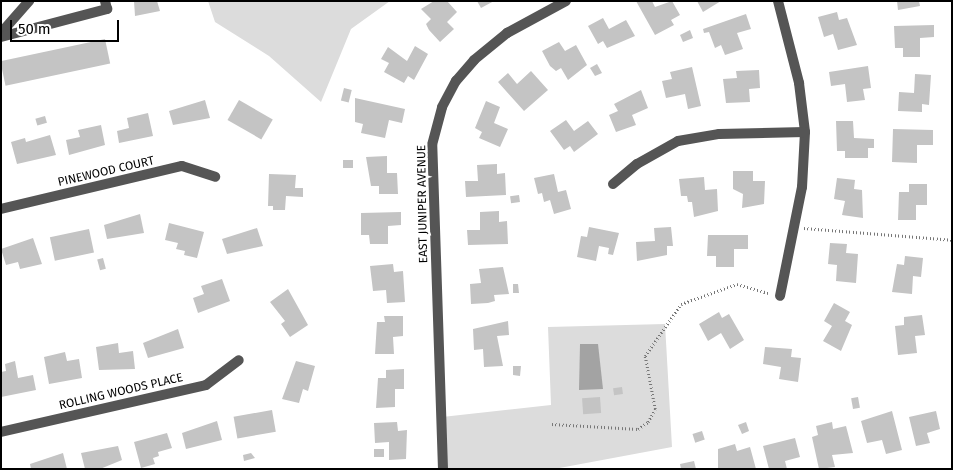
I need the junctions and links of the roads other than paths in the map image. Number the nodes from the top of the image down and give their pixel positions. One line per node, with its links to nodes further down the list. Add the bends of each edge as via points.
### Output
1 (30, 1): 5 (street)
2 (105, 1): 5 (street, via 107,10)
3 (566, 1): 13 (street, EAST JUNIPER AVENUE, via 507,33 474,60 456,81 442,107 432,145)
4 (778, 1): 6 (street, via 799,83)
5 (1, 35)
6 (805, 132): 8 (street, via 719,134 678,142 637,164); 10 (street, via 796,227)
7 (215, 177): 9 (street, PINEWOOD COURT, via 182,166)
8 (613, 184)
9 (1, 209)
10 (780, 296)
11 (239, 360): 12 (street, ROLLING WOODS PLACE, via 206,385)
12 (1, 432)
13 (443, 469)

